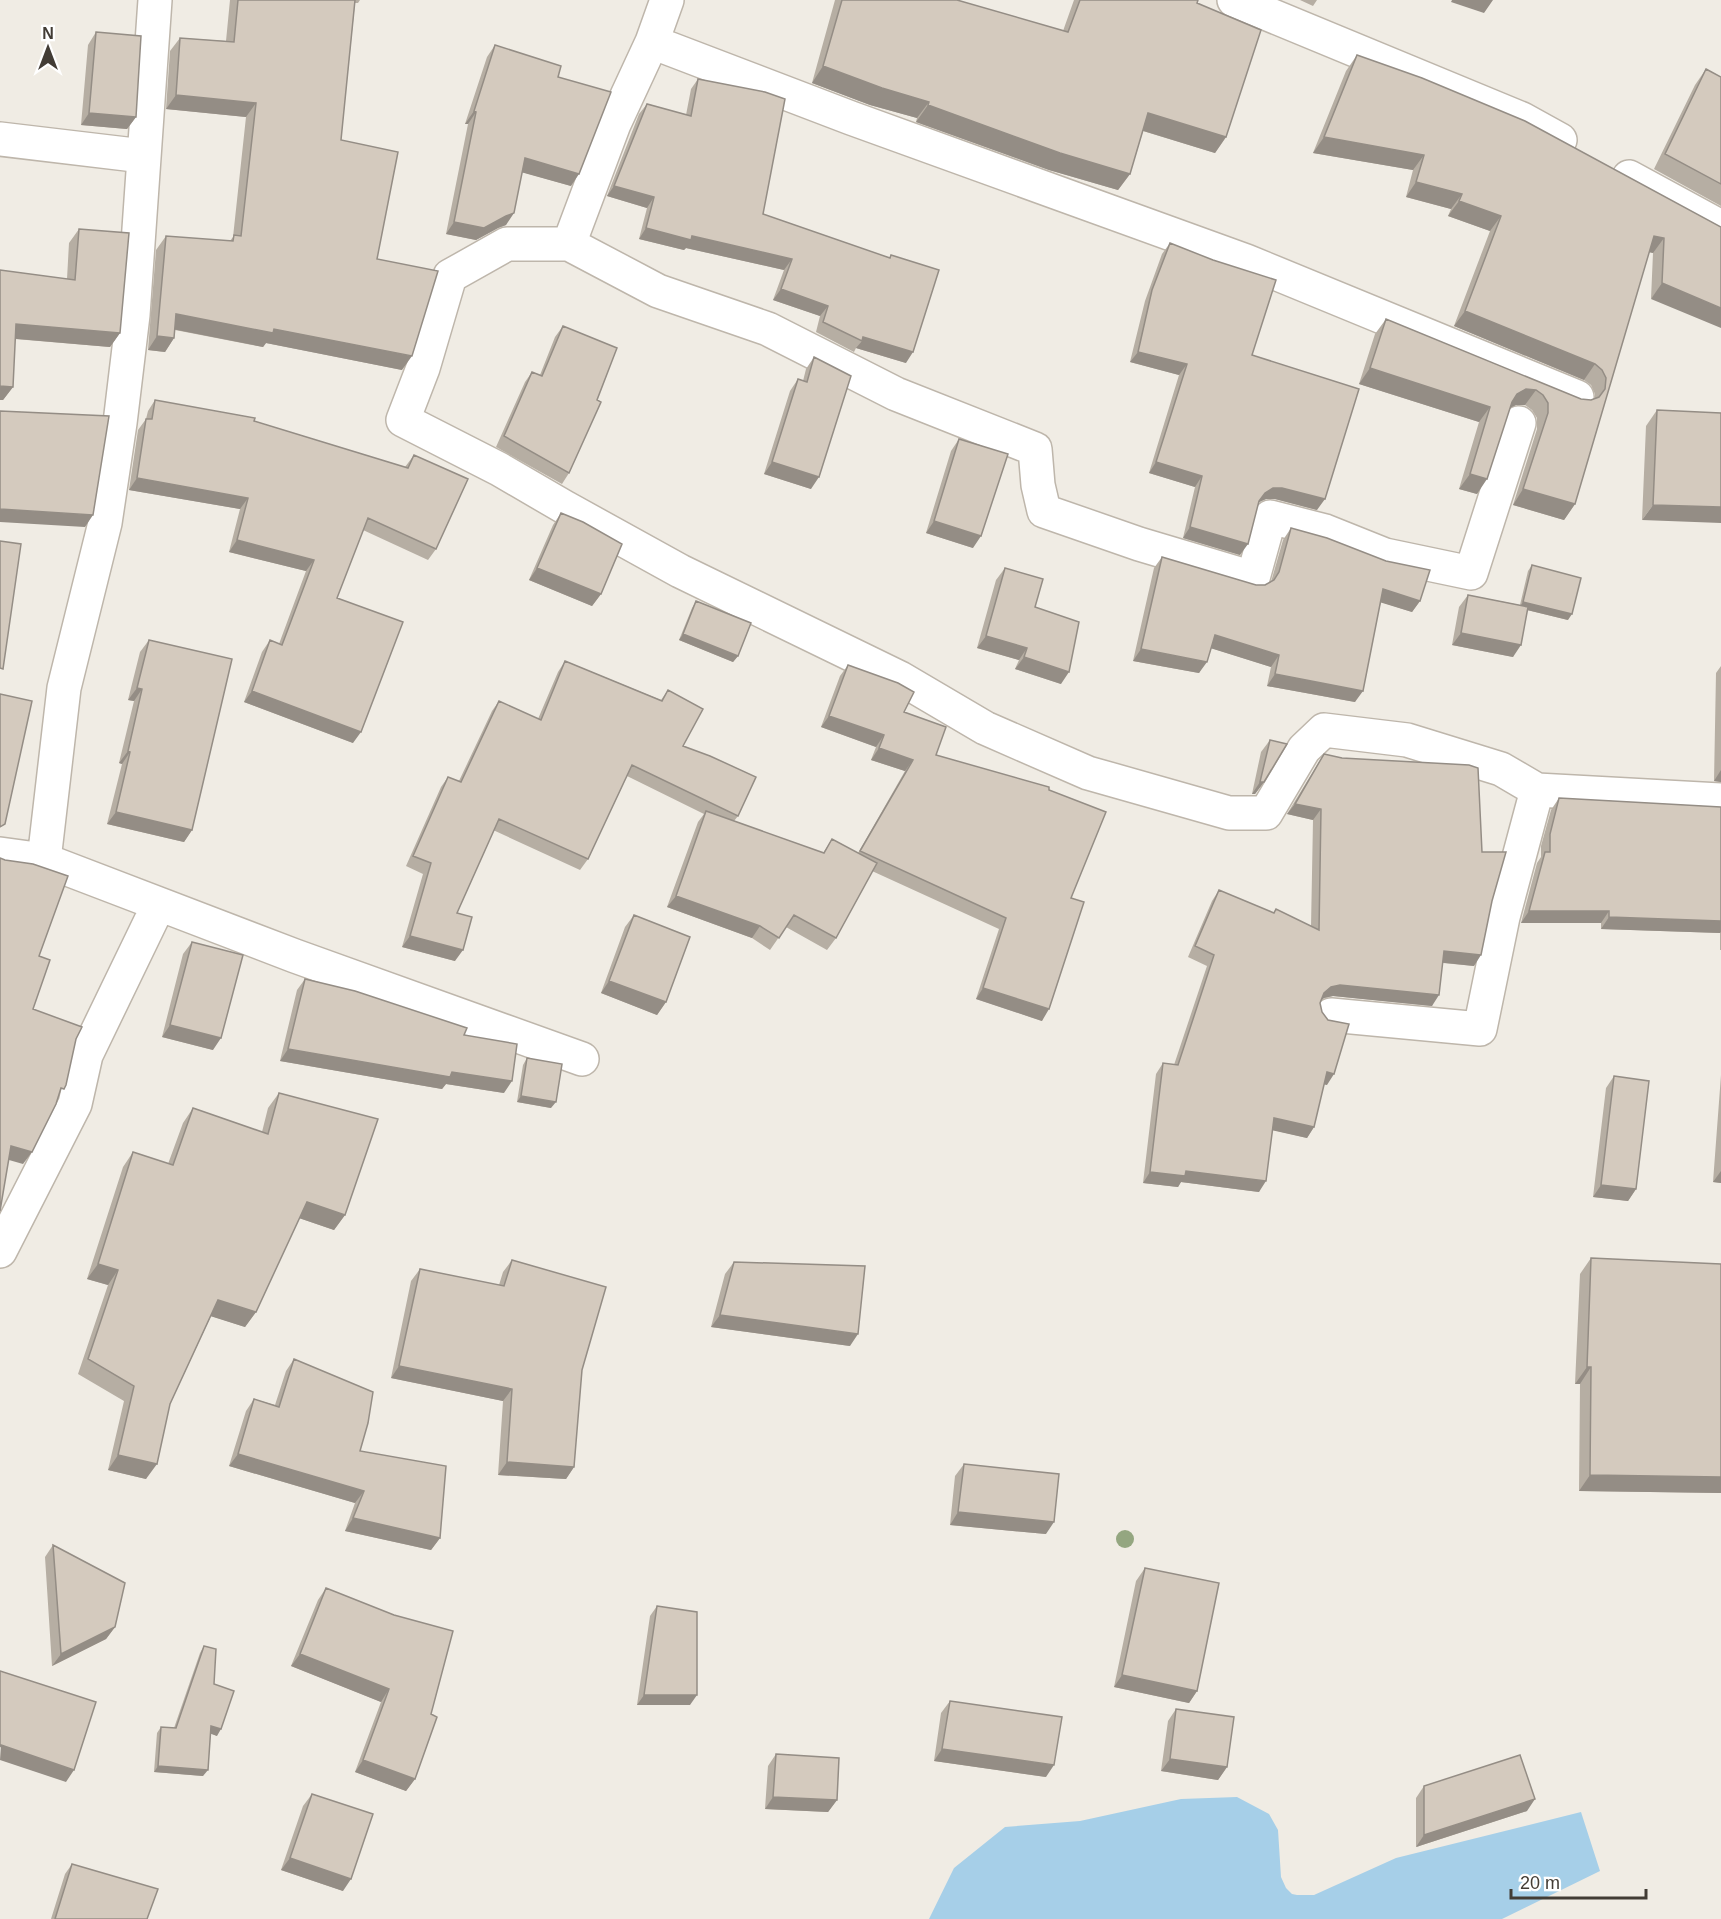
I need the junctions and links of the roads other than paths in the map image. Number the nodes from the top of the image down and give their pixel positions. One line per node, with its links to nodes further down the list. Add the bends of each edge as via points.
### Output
1 (155, 0): 6 (street)
2 (667, 0): 4 (street)
3 (1234, 0): 7 (street, via 1522,119)
4 (652, 42): 8 (street, via 615,124); 9 (street, via 1245,261)
5 (0, 139): 6 (street)
6 (143, 156): 14 (street, via 133,315 120,423 105,523 64,688)
7 (1721, 227)
8 (569, 244): 10 (street, via 658,291 768,329 896,394 1035,449 1044,511 1253,578 1270,517 1325,531 1385,555 1471,573); 11 (street, via 507,244 450,276 403,420 680,571 900,678 985,728 1088,773 1229,813 1266,813 1304,749 1324,730 1407,740 1501,769)
9 (1577, 396)
10 (1519, 423)
11 (1537, 790): 12 (street); 16 (street, via 1503,917 1480,1029)
12 (1721, 800)
13 (0, 854): 14 (street)
14 (44, 860): 15 (street)
15 (159, 904): 17 (street); 18 (street, via 87,1055 75,1104)
16 (1331, 1015)
17 (582, 1059)
18 (0, 1251)

